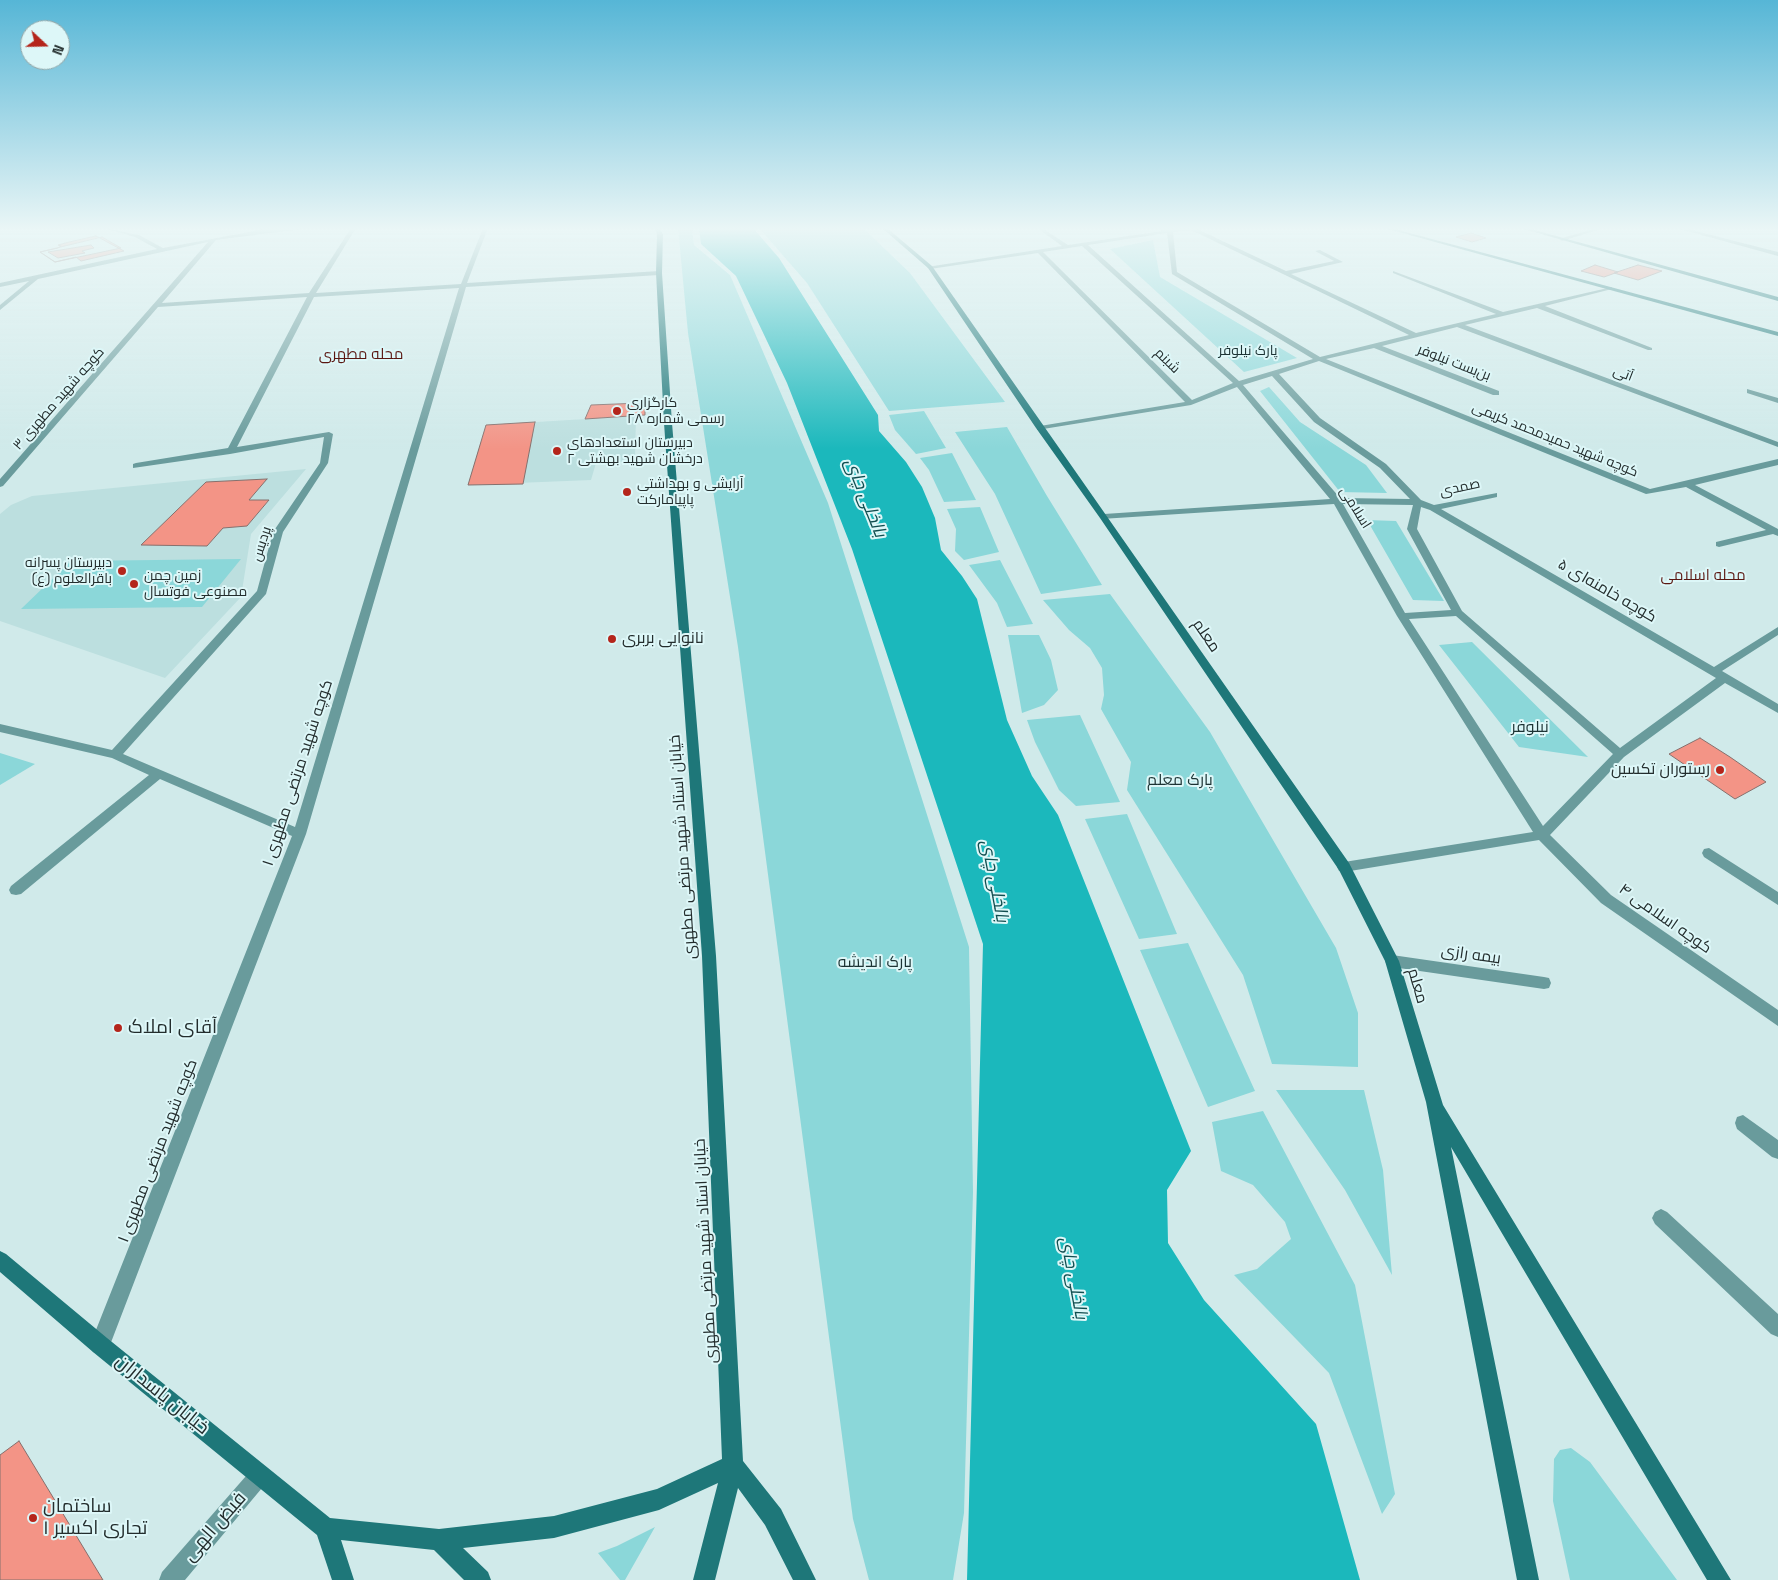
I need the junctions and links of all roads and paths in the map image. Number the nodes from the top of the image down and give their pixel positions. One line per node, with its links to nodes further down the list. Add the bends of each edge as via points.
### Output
1 (161, 302): 14 (street, کوچه شهید مطهری ۳)
2 (214, 302): 14 (street)
3 (308, 302): 31 (street)
4 (458, 302): 52 (street, کوچه شهید مرتضی مطهری ۱)
5 (661, 302): 68 (main road, خیابان استاد شهید مرتضی مطهری, via 709,956)
6 (954, 302): 29 (main road, معلم)
7 (1090, 302): 28 (street, شبنم)
8 (1148, 302): 24 (street, اسلامی)
9 (1224, 302): 22 (street, کوچه شهید حمیدمحمد کریمی)
10 (1345, 302): 19 (street)
11 (1471, 302): 16 (street)
12 (1556, 302): 15 (street)
13 (1660, 302): 18 (main road)
14 (158, 305): 34 (street, کوچه شهید مطهری ۳)
15 (1539, 306): 16 (street); 21 (street)
16 (1505, 315): 17 (street)
17 (1460, 326): 19 (street); 30 (street, آتی)
18 (1778, 334)
19 (1416, 336): 20 (street)
20 (1376, 346): 22 (street); 26 (street, بن‌بست نیلوفر)
21 (1650, 349)
22 (1319, 359): 23 (street); 35 (street, کوچه شهید حمیدمحمد کریمی, via 1649,492)
23 (1274, 373): 24 (street); 38 (street, via 1317,420 1382,466)
24 (1238, 384): 28 (street); 37 (street, اسلامی)
25 (1750, 391): 27 (street)
26 (1496, 393)
27 (1778, 401)
28 (1191, 402): 29 (street)
29 (1040, 428): 40 (main road, معلم)
30 (1778, 445)
31 (230, 452): 33 (street, پردیس); 50 (street, پردیس, via 329,434 324,463 278,532 262,592)
32 (1778, 462): 35 (street, کوچه شهید حمیدمحمد کریمی)
33 (136, 466)
34 (0, 484)
35 (1687, 484): 41 (street)
36 (1494, 494): 39 (street, صمدی)
37 (1337, 501): 38 (street); 40 (street); 44 (street, اسلامی)
38 (1418, 502): 39 (street, کوچه خامنه‌ای ۵); 43 (street, via 1412,529)
39 (1433, 508): 46 (street, کوچه خامنه‌ای ۵)
40 (1104, 517): 55 (main road, معلم)
41 (1776, 532): 42 (street)
42 (1719, 544)
43 (1458, 613): 44 (street); 49 (street)
44 (1402, 616): 53 (street, اسلامی)
45 (1778, 630): 46 (street)
46 (1720, 674): 47 (street, کوچه خامنه‌ای ۵); 49 (street)
47 (1778, 710)
48 (0, 728): 50 (street)
49 (1620, 754): 53 (street)
50 (116, 755): 51 (street)
51 (159, 773): 52 (street); 56 (street)
52 (299, 834): 67 (street, کوچه شهید مرتضی مطهری ۱)
53 (1542, 835): 55 (street); 60 (street, کوچه اسلامی ۴, via 1606,899)
54 (1709, 853): 57 (street)
55 (1344, 867): 58 (main road, معلم)
56 (16, 890)
57 (1778, 899)
58 (1392, 961): 59 (street, بیمه رازی); 61 (main road, معلم)
59 (1544, 983)
60 (1778, 1019)
61 (1434, 1102): 77 (main road); 78 (main road)
62 (1743, 1123): 63 (street)
63 (1778, 1151)
64 (1661, 1218): 66 (street)
65 (0, 1260): 67 (main road, خیابان پاسداران)
66 (1778, 1327)
67 (100, 1345): 69 (main road, خیابان پاسداران)
68 (733, 1465): 71 (main road, via 658,1499 554,1528); 75 (main road, خیابان استاد شهید مرتضی مطهری); 76 (main road, via 773,1516)
69 (260, 1475): 70 (main road, خیابان پاسداران); 72 (street, فیض الهی)
70 (326, 1528): 71 (main road); 73 (main road)
71 (439, 1540): 74 (main road)
72 (170, 1580)
73 (342, 1580)
74 (480, 1580)
75 (704, 1580)
76 (805, 1580)
77 (1528, 1580)
78 (1720, 1580)

